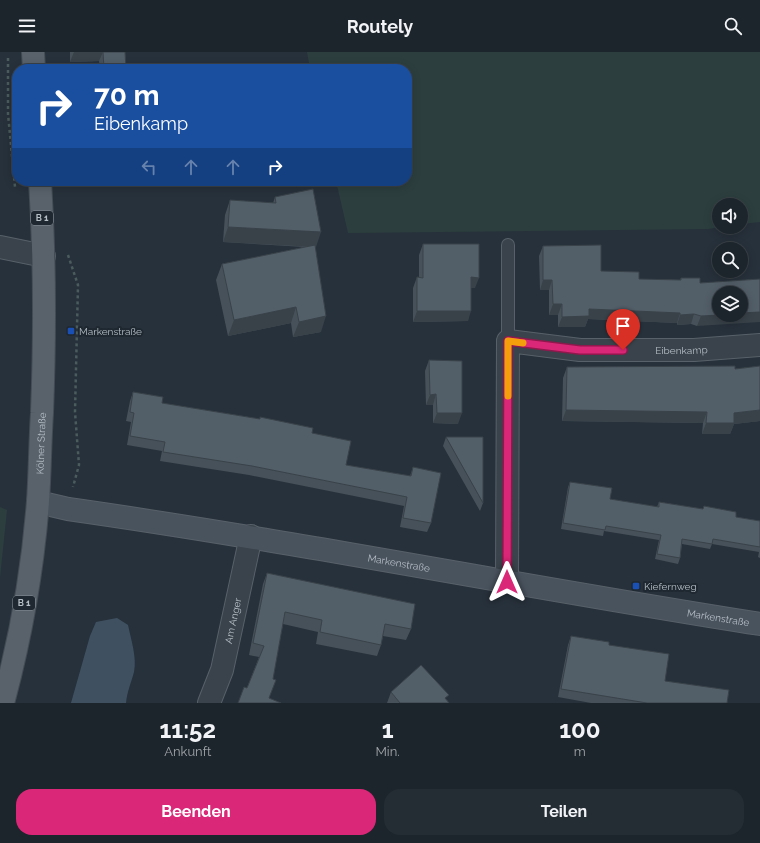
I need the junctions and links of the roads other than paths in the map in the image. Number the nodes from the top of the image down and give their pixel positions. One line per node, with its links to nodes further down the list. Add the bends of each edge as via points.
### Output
1 (33, 52): 2 (main road)
2 (34, 64)
3 (40, 186): 6 (main road, Kölner Straße / B 1)
4 (508, 245): 7 (lane)
5 (0, 247): 6 (street)
6 (44, 256): 9 (main road, Kölner Straße / B 1, via 45,327)
7 (508, 341): 8 (street, Eibenkamp, via 580,350 694,350); 11 (street)
8 (760, 345)
9 (38, 502): 10 (street, Markenstraße); 13 (main road, Kölner Straße / B 1, via 28,579 12,667)
10 (251, 536): 11 (street, Markenstraße); 14 (street, Am Anger, via 222,670)
11 (507, 582): 12 (street, Markenstraße)
12 (760, 624)
13 (2, 703)
14 (209, 703)

